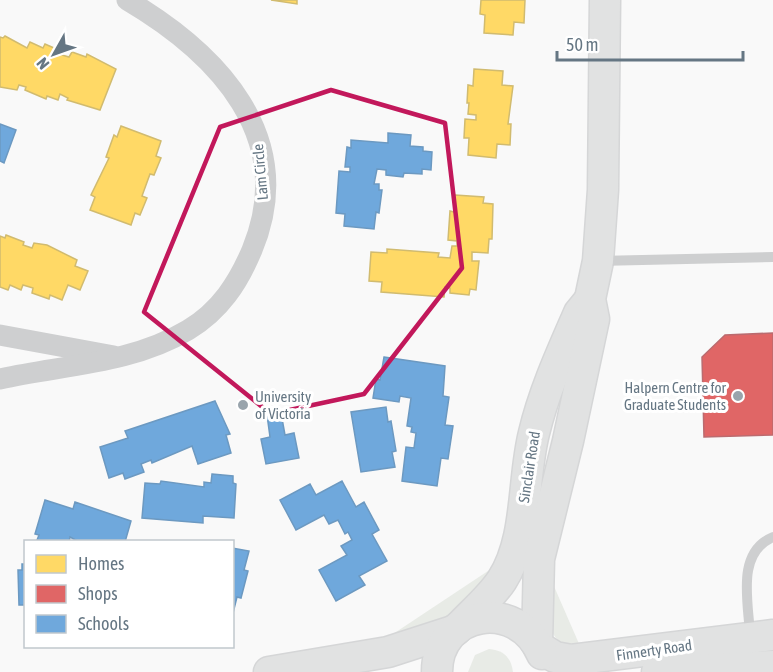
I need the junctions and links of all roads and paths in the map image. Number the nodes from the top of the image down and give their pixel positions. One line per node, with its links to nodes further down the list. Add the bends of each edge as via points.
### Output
1 (127, 0): 7 (street, Lam Circle, via 183,36 226,80 256,130 265,186 256,241 227,297 188,330 152,348)
2 (605, 0): 4 (main road, Sinclair Road, via 604,152)
3 (773, 257): 4 (lane)
4 (598, 261): 5 (main road, Sinclair Road)
5 (590, 299): 10 (main road, Sinclair Road, via 579,313 541,405 528,460 519,534 507,570); 12 (main road, Sinclair Road, via 594,319 539,559)
6 (9, 337): 7 (street, Lam Circle); 8 (street, Lam Circle)
7 (114, 356): 8 (street, Lam Circle, via 95,364)
8 (7, 377)
9 (773, 537): 11 (lane, via 757,548 748,565)
10 (458, 628): 12 (main road, Finnerty Road, via 479,618 501,618 522,627); 13 (main road, via 388,652); 14 (main road, Sinclair Road, via 442,647)
11 (759, 651): 12 (main road, Finnerty Road, via 571,660); 15 (main road, Finnerty Road)
12 (540, 654)
13 (269, 672)
14 (437, 672)
15 (657, 672)

